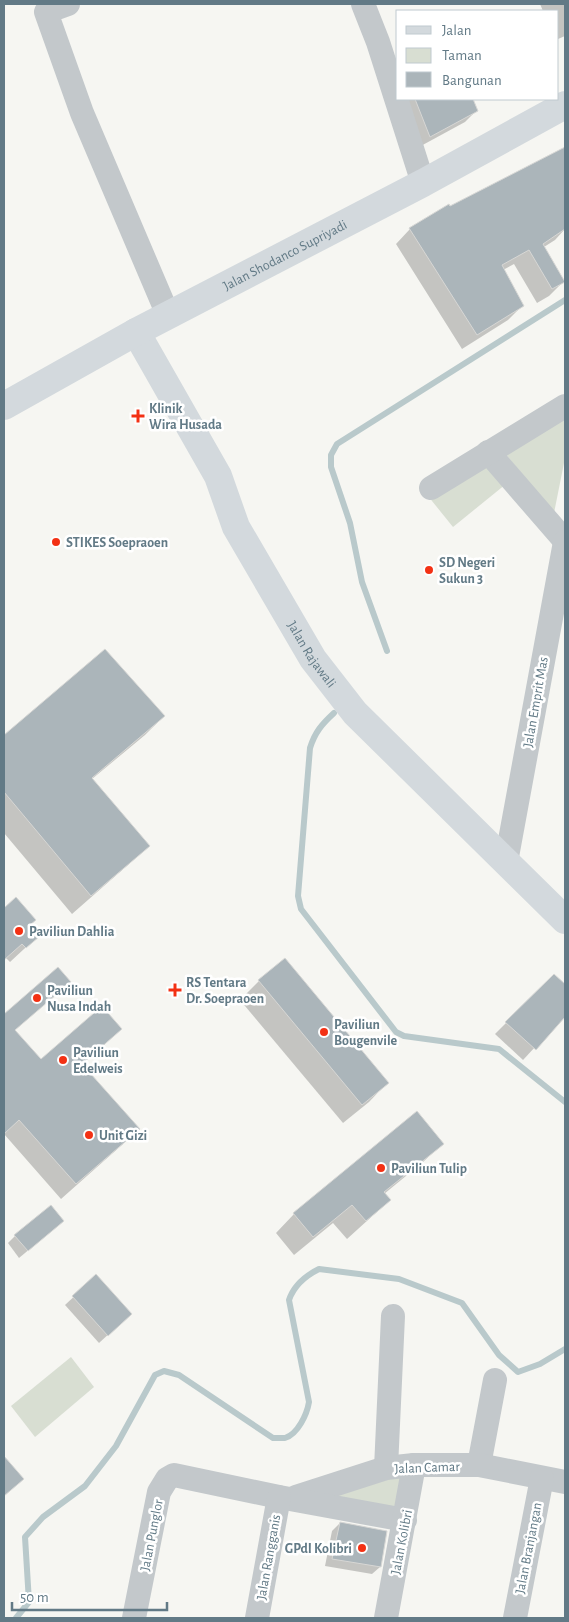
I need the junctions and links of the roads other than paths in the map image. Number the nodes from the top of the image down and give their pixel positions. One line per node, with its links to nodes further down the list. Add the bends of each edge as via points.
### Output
1 (68, 4): 7 (street, via 46,12 82,113)
2 (363, 4): 3 (street)
3 (396, 98)
4 (397, 100): 6 (street)
5 (565, 105): 6 (street, Jalan Shodanco Supriyadi)
6 (423, 183): 7 (street, Jalan Shodanco Supriyadi)
7 (168, 315): 8 (street, Jalan Shodanco Supriyadi)
8 (136, 332): 9 (street, Jalan Shodanco Supriyadi); 14 (street, Jalan Rajawali, via 218,476 236,527 314,659 355,713)
9 (4, 406)
10 (565, 406): 11 (street)
11 (488, 452): 12 (street); 13 (street)
12 (431, 488)
13 (565, 542): 14 (street, Jalan Emprit Mas)
14 (506, 862): 15 (street, Jalan Rajawali)
15 (565, 920)
16 (393, 1316): 20 (street)
17 (495, 1380): 18 (street)
18 (479, 1465): 19 (street, Jalan Camar); 21 (street, Jalan Camar)
19 (414, 1466): 20 (street, Jalan Camar); 24 (street, Jalan Kolibri)
20 (386, 1468): 23 (street, Jalan Camar)
21 (542, 1478): 22 (street, Jalan Camar); 28 (street, Jalan Branjangan)
22 (565, 1482)
23 (286, 1498): 24 (street, Jalan Punglor); 25 (street, Jalan Punglor, via 183,1476 174,1475 167,1479 159,1492); 26 (street, Jalan Rangganis)
24 (405, 1520): 27 (street, Jalan Kolibri)
25 (134, 1618)
26 (257, 1618)
27 (386, 1618)
28 (514, 1618)

